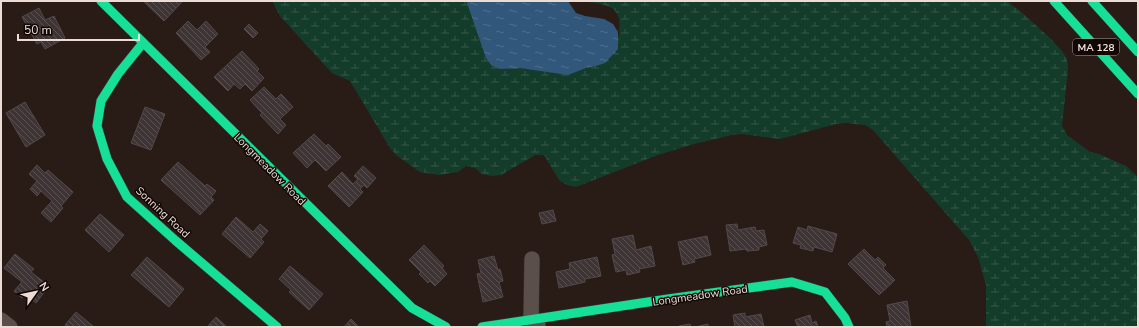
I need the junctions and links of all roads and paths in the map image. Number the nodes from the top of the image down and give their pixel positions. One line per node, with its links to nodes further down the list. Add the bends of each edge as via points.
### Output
1 (101, 1): 4 (main road, Longmeadow Road)
2 (1054, 1): 6 (main road, MA 128)
3 (1092, 1): 5 (main road, MA 128)
4 (142, 43): 11 (main road, Sonning Road, via 101,101 97,126 107,159 127,197); 12 (main road, Longmeadow Road, via 412,308)
5 (1138, 52)
6 (1138, 94)
7 (532, 259): 9 (street)
8 (1, 320): 10 (street)
9 (536, 323): 13 (main road, Longmeadow Road); 14 (main road, Longmeadow Road, via 660,300 792,282 825,292)
10 (10, 327)
11 (276, 327)
12 (446, 327)
13 (482, 327)
14 (849, 327)

